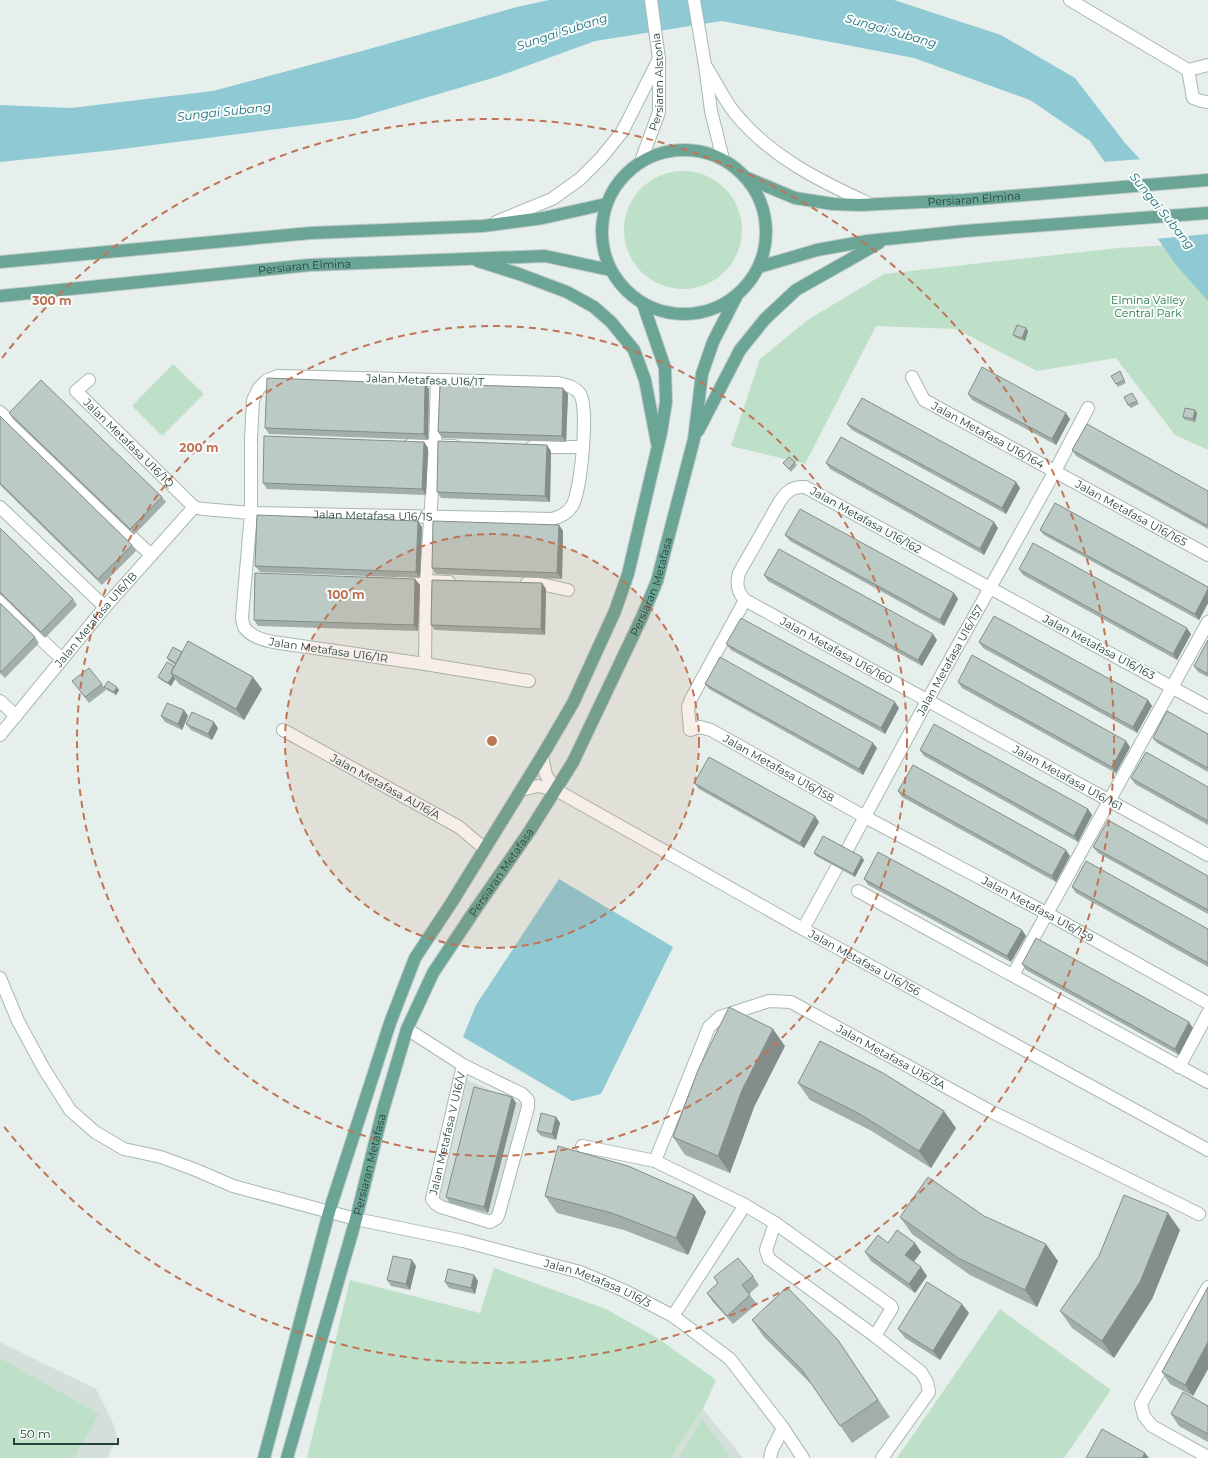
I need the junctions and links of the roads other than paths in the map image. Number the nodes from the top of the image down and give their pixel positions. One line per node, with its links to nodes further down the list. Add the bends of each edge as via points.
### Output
1 (651, 0): 4 (street, Persiaran Alstonia)
2 (694, 0): 5 (street)
3 (1070, 0): 7 (street)
4 (659, 58): 10 (street, Persiaran Alstonia, via 659,112); 16 (street, via 622,132 580,179 552,200)
5 (705, 65): 9 (street, via 711,111); 14 (street, via 734,111 760,140 790,163)
6 (1208, 65): 7 (street)
7 (1188, 70): 8 (street, via 1193,98)
8 (1208, 102)
9 (722, 159): 10 (main road, via 695,150 667,151); 11 (main road)
10 (641, 161): 13 (main road, via 619,180)
11 (745, 177): 14 (main road, Persiaran Elmina, via 795,198 833,204); 20 (main road, via 760,201 766,222 766,245)
12 (1208, 180): 14 (main road, Persiaran Elmina, via 964,200)
13 (606, 204): 16 (main road, via 543,218); 21 (main road, via 601,226 602,248)
14 (870, 204)
15 (1208, 213): 17 (main road)
16 (487, 225): 19 (main road, via 311,233)
17 (886, 239): 20 (main road, via 817,250); 31 (main road, via 796,290 765,319 740,350)
18 (471, 259): 21 (main road, Persiaran Elmina, via 545,256); 22 (main road, Persiaran Elmina, via 310,265); 36 (main road, via 567,292 594,306 610,322 634,350 645,380)
19 (0, 262)
20 (759, 267): 23 (main road, via 750,283)
21 (610, 270): 24 (main road, via 624,289)
22 (0, 296)
23 (736, 297): 24 (main road, via 720,307 693,314 666,313); 31 (main road, Persiaran Metafasa, via 713,342 702,374)
24 (643, 304): 36 (main road, Persiaran Metafasa, via 665,368 666,402)
25 (912, 377): 39 (street, Jalan Metafasa U16/164, via 924,400)
26 (89, 380): 40 (street, Jalan Metafasa U16/1Q, via 76,391)
27 (437, 380): 30 (street, Jalan Metafasa U16/1T, via 278,376 267,380 253,400); 34 (street); 38 (street, Jalan Metafasa U16/1T, via 558,383 574,388 580,394 583,403)
28 (1088, 408): 39 (street, Jalan Metafasa U16/157)
29 (0, 412): 45 (street)
30 (251, 439): 32 (street); 42 (street, Jalan Metafasa U16/1T)
31 (694, 439): 69 (main road, Persiaran Metafasa, via 657,582 597,714)
32 (266, 440)
33 (397, 444): 34 (street)
34 (435, 446): 35 (street); 43 (street)
35 (466, 446)
36 (657, 446): 67 (main road, Persiaran Metafasa, via 628,574 616,611 573,703)
37 (521, 447): 38 (street)
38 (584, 447): 44 (street, Jalan Metafasa U16/1T, via 576,498 567,513)
39 (1055, 471): 46 (street, Jalan Metafasa U16/165); 51 (street, Jalan Metafasa U16/157)
40 (194, 506): 42 (street, Jalan Metafasa U16/1S); 45 (street, Jalan Metafasa U16/1B)
41 (0, 507): 55 (street)
42 (251, 513): 43 (street, Jalan Metafasa U16/1S); 58 (street, Jalan Metafasa U16/1R, via 250,576 242,617 244,627 262,640)
43 (431, 516): 44 (street, Jalan Metafasa U16/1S); 48 (street)
44 (552, 519)
45 (151, 555): 55 (street, Jalan Metafasa U16/1B)
46 (1208, 555)
47 (387, 580): 48 (street)
48 (426, 581): 49 (street); 58 (street)
49 (457, 582)
50 (518, 583): 52 (street, via 541,584)
51 (990, 588): 53 (street, Jalan Metafasa U16/162, via 806,487 796,486 780,501 739,573 736,583); 60 (street, Jalan Metafasa U16/163); 62 (street, Jalan Metafasa U16/157)
52 (568, 590)
53 (746, 600): 62 (street, Jalan Metafasa U16/160); 71 (street, Jalan Metafasa U16/158, via 691,699 688,707 690,730 700,727 711,730)
54 (0, 601): 57 (street)
55 (105, 607): 57 (street, Jalan Metafasa U16/1B)
56 (1208, 622): 60 (street)
57 (62, 659): 64 (street, Jalan Metafasa U16/1B)
58 (425, 664): 59 (street, Jalan Metafasa U16/1R)
59 (529, 681)
60 (1173, 687): 63 (street, Jalan Metafasa U16/163); 70 (street)
61 (0, 701): 64 (street)
62 (927, 701): 70 (street, Jalan Metafasa U16/161); 71 (street, Jalan Metafasa U16/157)
63 (1208, 707)
64 (16, 716): 66 (street, Jalan Metafasa U16/1B)
65 (283, 730): 72 (street, Jalan Metafasa AU16/A, via 459,827)
66 (0, 735)
67 (542, 756): 68 (main road, Persiaran Metafasa); 69 (street, Jalan Metafasa U16/156, via 546,775)
68 (521, 790): 69 (street, via 538,786); 72 (main road, Persiaran Metafasa)
69 (556, 790): 78 (street, Jalan Metafasa U16/156); 83 (main road, Persiaran Metafasa, via 433,973)
70 (1110, 800): 74 (street, Jalan Metafasa U16/161); 77 (street)
71 (865, 817): 73 (street, Jalan Metafasa U16/157); 77 (street, Jalan Metafasa U16/159)
72 (485, 848): 91 (main road, Persiaran Metafasa, via 415,958 390,1023)
73 (847, 850)
74 (1208, 855)
75 (837, 867): 78 (street)
76 (858, 891): 79 (street)
77 (1048, 914): 79 (street); 81 (street, Jalan Metafasa U16/159)
78 (803, 929): 88 (street, Jalan Metafasa U16/156)
79 (1013, 975): 85 (street)
80 (0, 978): 91 (street, Jalan Metafasa U16/3, via 18,1021 44,1069 70,1110 95,1132 124,1149 161,1157 233,1186)
81 (1208, 1003)
82 (1208, 1013): 85 (street)
83 (407, 1029): 84 (street, Jalan Metafasa V U16/V); 93 (main road, Persiaran Metafasa, via 383,1110)
84 (463, 1065): 84 (street, Jalan Metafasa V U16/V, via 432,1199 441,1207 490,1222 497,1218 499,1213 528,1100 522,1094)
85 (1179, 1067): 86 (street)
86 (1208, 1082)
87 (582, 1146): 89 (street)
88 (1208, 1150)
89 (655, 1161): 90 (street); 92 (street, Jalan Metafasa U16/3A, via 709,1027 720,1017 769,1001 791,1002 988,1110)
90 (745, 1205): 94 (street); 96 (street)
91 (329, 1212): 93 (street, Jalan Metafasa U16/3); 100 (main road, Persiaran Metafasa)
92 (1199, 1214)
93 (356, 1219): 96 (street, Jalan Metafasa U16/3, via 462,1241 580,1272 625,1291); 101 (main road, Persiaran Metafasa)
94 (775, 1224): 97 (street, via 766,1250 769,1259); 97 (street, via 891,1306)
95 (1208, 1288): 99 (street, via 1141,1404 1144,1416 1152,1426)
96 (673, 1316): 98 (street, Jalan Metafasa U16/3, via 730,1360)
97 (875, 1336): 104 (street, via 921,1372 929,1392)
98 (783, 1428): 102 (street); 103 (street, Jalan Metafasa U16/3)
99 (1208, 1457)
100 (264, 1458)
101 (288, 1458)
102 (770, 1458)
103 (803, 1458)
104 (882, 1458)

